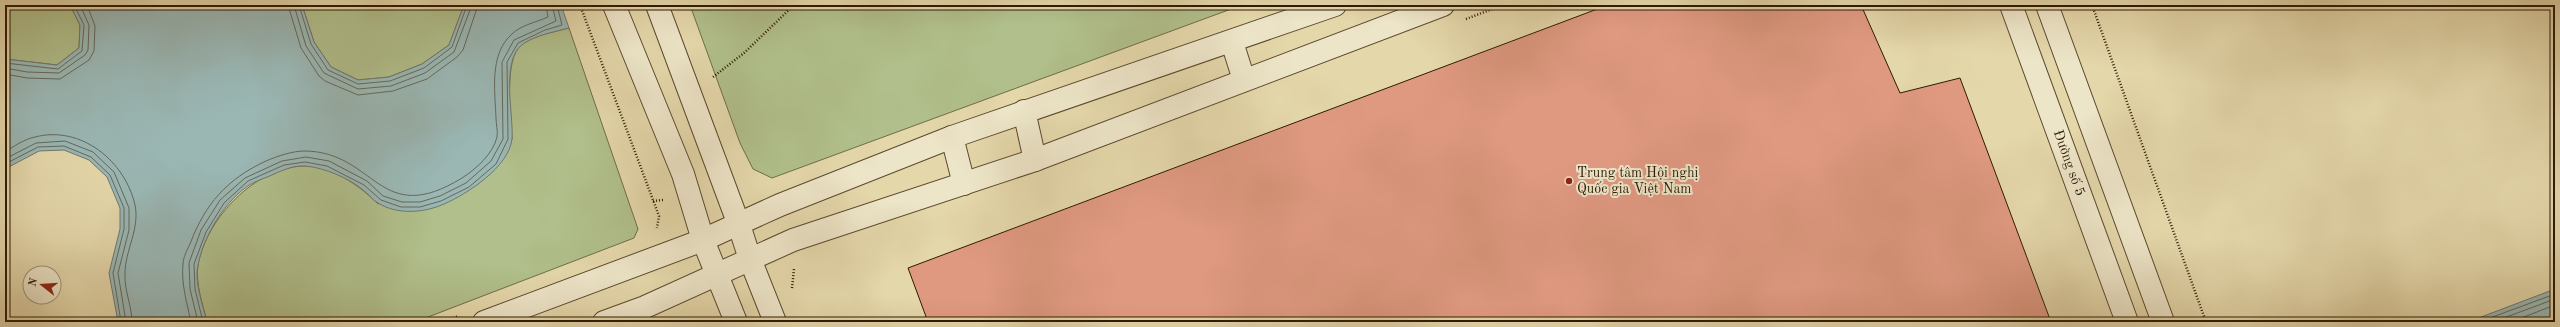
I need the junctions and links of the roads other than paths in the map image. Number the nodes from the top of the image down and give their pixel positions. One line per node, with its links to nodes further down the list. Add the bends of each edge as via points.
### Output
1 (614, 5): 14 (lane, via 683,174)
2 (658, 5): 13 (lane)
3 (1335, 5): 7 (lane)
4 (1443, 5): 8 (lane)
5 (2011, 5): 21 (lane, Đường số 5)
6 (2047, 5): 22 (lane)
7 (1232, 42): 8 (lane); 9 (lane)
8 (1244, 80): 11 (lane)
9 (1024, 111): 10 (lane); 11 (lane)
10 (952, 137): 12 (lane); 13 (lane, via 780,204)
11 (1035, 160): 12 (lane)
12 (964, 184): 15 (lane, via 793,240)
13 (739, 225): 14 (lane); 15 (lane)
14 (703, 240): 16 (lane); 17 (lane)
15 (750, 259): 16 (lane); 20 (lane)
16 (716, 274): 18 (lane, via 645,307); 19 (lane)
17 (484, 322)
18 (604, 322)
19 (736, 322)
20 (776, 322)
21 (2127, 322)
22 (2163, 322)

